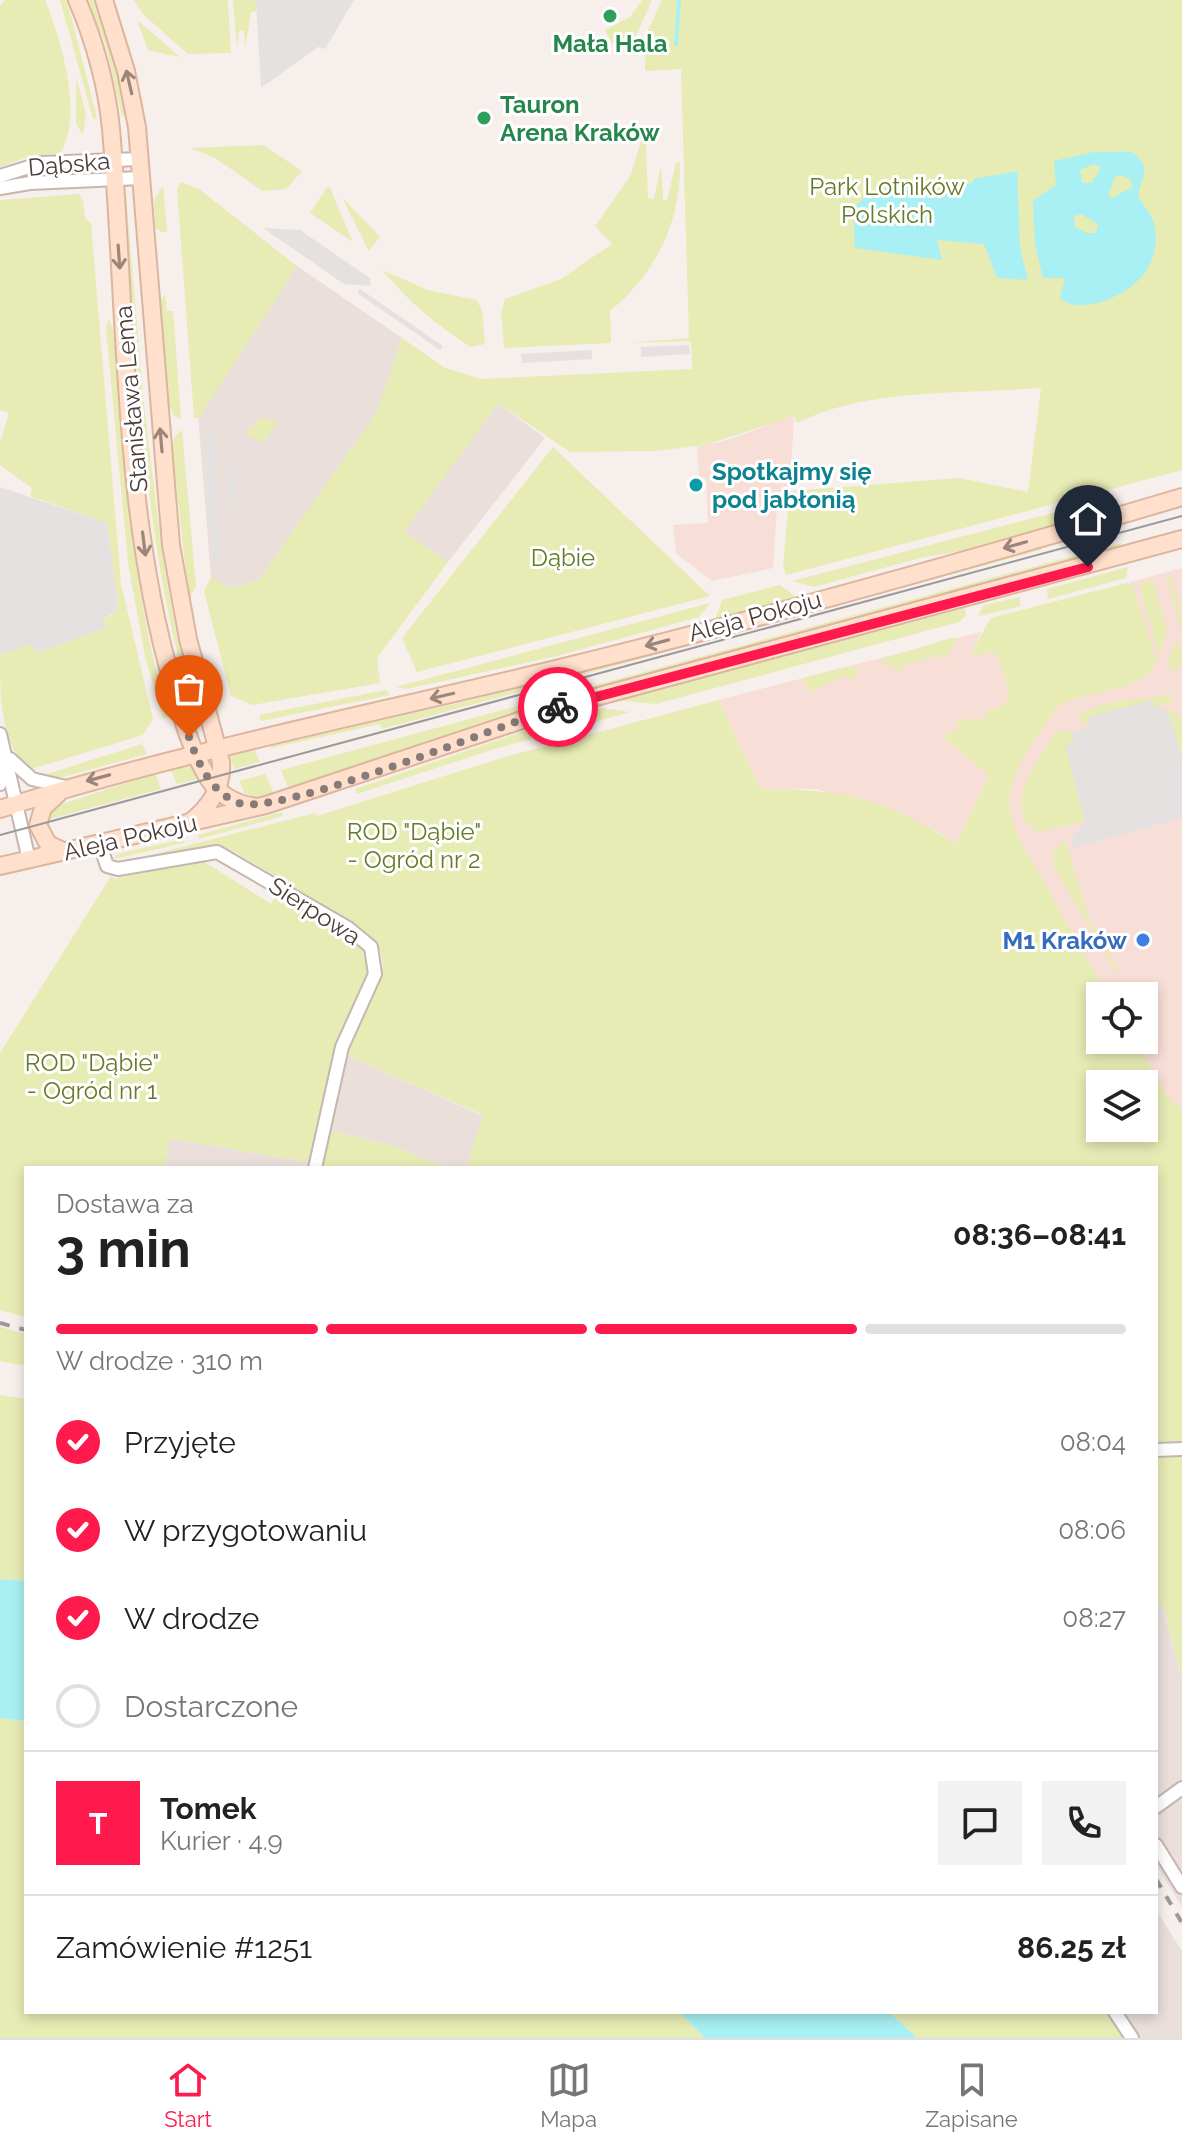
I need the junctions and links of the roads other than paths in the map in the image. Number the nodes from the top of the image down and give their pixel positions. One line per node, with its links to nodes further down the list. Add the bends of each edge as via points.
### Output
1 (77, 0): 3 (main road, Stanisława Lema, via 105,95)
2 (104, 0): 4 (main road, Stanisława Lema, one-way to 2, via 129,83)
3 (112, 159): 4 (street, Dąbska); 5 (street, Dąbska, via 42,163); 7 (main road, Stanisława Lema)
4 (139, 159): 6 (main road, Stanisława Lema)
5 (0, 176)
6 (141, 178): 7 (street, Dąbska); 12 (main road, Stanisława Lema, one-way to 6, via 188,639 173,561)
7 (113, 179): 8 (street, Dąbska); 14 (main road, Stanisława Lema, one-way to 14, via 146,560 168,669)
8 (0, 188)
9 (1182, 497): 12 (main road, Aleja Pokoju, one-way to 12, via 600,658)
10 (1182, 539): 19 (main road, Aleja Pokoju, via 570,704)
11 (0, 734): 13 (street)
12 (219, 746): 14 (main road, Aleja Pokoju); 17 (main road, Stanisława Lema, via 222,768)
13 (5, 749): 15 (street); 16 (street, via 25,775); 18 (street)
14 (194, 753): 16 (main road, Aleja Pokoju, one-way to 16); 17 (main road, Stanisława Lema)
15 (0, 784)
16 (66, 787): 18 (main road, Aleja Pokoju); 23 (main road, via 43,808 38,825 48,844)
17 (217, 789): 19 (main road, via 241,804); 21 (main road)
18 (18, 804): 20 (main road, Aleja Pokoju); 24 (street)
19 (266, 805): 21 (main road, Aleja Pokoju)
20 (0, 809)
21 (188, 824): 22 (main road, Aleja Pokoju)
22 (100, 844): 23 (main road, Aleja Pokoju); 26 (street, Sierpowa, via 107,866 118,869 208,851 222,853 371,947 375,974 342,1047)
23 (65, 852): 24 (main road, Aleja Pokoju)
24 (29, 860): 25 (main road, Aleja Pokoju)
25 (0, 866)
26 (315, 1166)
27 (1182, 1449): 28 (street)
28 (1158, 1450)
29 (1182, 1788): 30 (street)
30 (1158, 1806)
31 (1158, 1848): 32 (street)
32 (1182, 1887)
33 (1116, 2014): 34 (street)
34 (1132, 2038)

